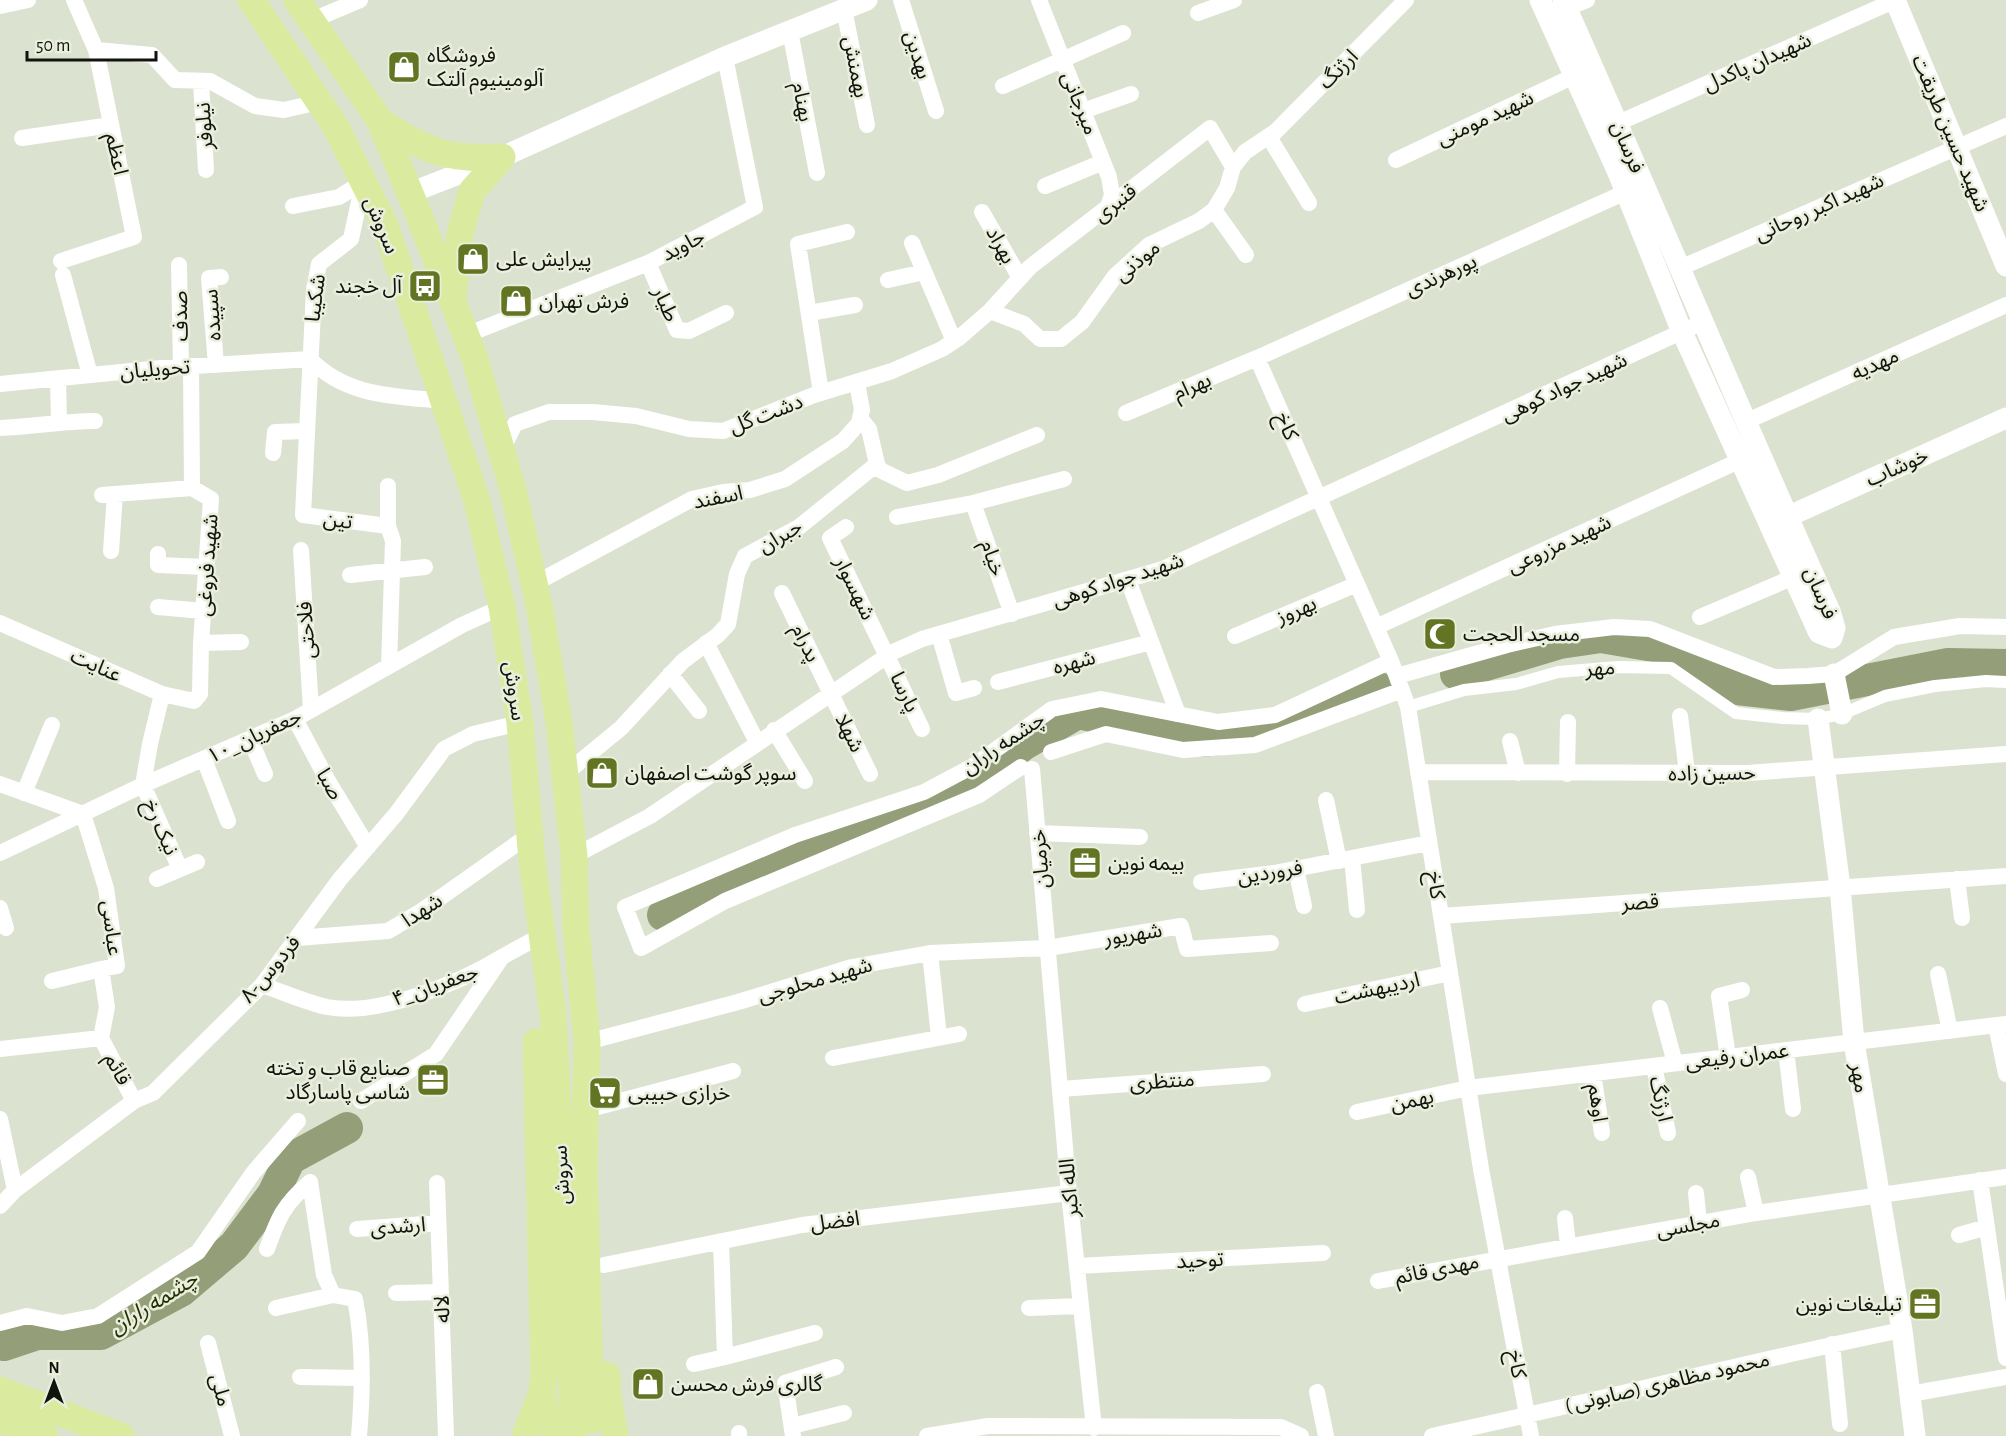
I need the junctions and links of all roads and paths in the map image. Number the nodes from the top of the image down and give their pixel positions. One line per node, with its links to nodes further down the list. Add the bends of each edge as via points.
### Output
1 (28, 0): 14 (street)
2 (74, 0): 20 (street, اعظم)
3 (251, 0): 27 (main road, سروش)
4 (360, 0): 16 (street)
5 (867, 0): 15 (street)
6 (901, 0): 28 (street, بهدین)
7 (1039, 0): 22 (street, میرجانی)
8 (1234, 0): 17 (street)
9 (1406, 0): 35 (street, ارژنگ)
10 (1540, 0): 23 (street, فرسان)
11 (1587, 0): 13 (street)
12 (1895, 0): 31 (street, شهیدان پاکدل); 37 (street, شهید حسین طریقت)
13 (1565, 4): 31 (street, فرسان)
14 (0, 6)
15 (844, 9): 18 (street); 33 (street, بهمنش)
16 (304, 11): 30 (main road, سروش)
17 (1198, 13)
18 (790, 31): 21 (street); 43 (street, بهنام)
19 (1123, 33): 22 (street)
20 (96, 50): 24 (street, via 152,55 175,80); 32 (street, اعظم)
21 (725, 57): 38 (street); 57 (street, جاوید, via 755,207)
22 (1063, 60): 25 (street); 29 (street, میرجانی)
23 (1574, 76): 39 (street, شهید مومنی); 46 (street, فرسان)
24 (201, 81): 27 (street, via 210,81 255,106 284,110); 42 (street, نیلوفر)
25 (1003, 86)
26 (1131, 94): 29 (street)
27 (319, 102): 44 (main road, سروش)
28 (936, 111)
29 (1083, 111): 40 (street, میرجانی)
30 (380, 121): 38 (main road, via 414,144 447,155 474,159); 47 (main road, سروش)
31 (1618, 123): 60 (street, فرسان)
32 (111, 125): 36 (street); 79 (street, اعظم, via 134,237 62,268)
33 (867, 125)
34 (2006, 126): 37 (street, شهید اکبر روحانی)
35 (1269, 137): 41 (street, موذنی, via 1245,152); 48 (street)
36 (22, 138)
37 (1957, 146): 59 (street, شهید حسین طریقت); 60 (street, شهید اکبر روحانی)
38 (502, 157): 47 (street); 65 (main road, via 472,190 460,234)
39 (1396, 160)
40 (1103, 162): 45 (street); 50 (street, میرجانی, via 1112,195)
41 (1233, 167): 50 (street, قنبری, via 1210,128); 52 (street, موذنی)
42 (206, 171)
43 (817, 173)
44 (363, 182): 49 (street, via 339,197); 51 (main road, سروش); 76 (street, شکیبا, via 351,239 319,264)
45 (1045, 186)
46 (1626, 192): 72 (street, فرسان); 75 (street, پورهرندی)
47 (410, 194): 51 (main road); 65 (main road, سروش)
48 (1309, 203)
49 (293, 206)
50 (1108, 207): 63 (street, قنبری)
51 (377, 209): 84 (main road, سروش)
52 (1214, 210): 56 (street); 68 (street, موذنی, via 1149,245 1115,276 1082,322 1061,339 1040,339 1024,324)
53 (982, 212): 63 (street, بهراد)
54 (847, 232): 70 (street, via 798,244)
55 (912, 243): 61 (street)
56 (1246, 255)
57 (648, 263): 69 (street, طیار, via 677,330 689,331); 73 (street, جاوید)
58 (179, 265): 78 (street, صدف)
59 (2006, 266)
60 (1680, 268): 71 (street, فرسان)
61 (924, 272): 64 (street); 74 (street)
62 (221, 277): 77 (street, سپیده, via 209,278)
63 (1020, 278): 68 (street, قنبری)
64 (888, 280)
65 (453, 301): 73 (main road, سروش)
66 (855, 305): 70 (street)
67 (2006, 305): 90 (street, مهدیه)
68 (990, 310): 74 (street, دشت گل)
69 (726, 313)
70 (809, 313): 83 (street)
71 (1703, 322): 72 (street, شهید جواد کوهی); 90 (street, فرسان)
72 (1682, 332): 96 (street, فرسان); 101 (street, شهید جواد کوهی)
73 (466, 335): 94 (main road, سروش)
74 (954, 341): 82 (street, دشت گل)
75 (1257, 358): 85 (street, بهرام); 101 (street, کاخ)
76 (310, 359): 77 (street, تحویلیان); 84 (street, via 331,379 375,394); 92 (street, تین)
77 (216, 365): 78 (street, تحویلیان)
78 (186, 366): 79 (street, تحویلیان); 100 (street, شهید فروغی)
79 (90, 375): 80 (street, تحویلیان)
80 (58, 379): 81 (street, تحویلیان); 88 (street)
81 (1, 380)
82 (857, 383): 83 (street, دشت گل); 86 (street)
83 (821, 393): 94 (street, دشت گل, via 723,431 689,429 636,416 549,412 515,424)
84 (445, 401): 120 (main road, سروش, via 477,501)
85 (1126, 413)
86 (860, 418): 97 (street, via 869,429); 116 (street, اسفند, via 843,441 785,479 750,490 692,498)
87 (2006, 418): 104 (street, خوشاب)
88 (59, 421): 89 (street); 91 (street)
89 (95, 421)
90 (1745, 422): 104 (street, فرسان)
91 (0, 428)
92 (306, 431): 95 (street, via 275,432); 105 (street, تین, via 303,515)
93 (1037, 435): 97 (street, via 938,475 907,483 880,470)
94 (502, 450): 116 (main road, سروش)
95 (273, 453)
96 (1741, 460): 114 (street, فرسان); 125 (street, شهید مزروعی)
97 (877, 464): 132 (street, جبران, via 799,527 745,556 737,574 728,624)
98 (1064, 479): 102 (street)
99 (388, 486): 105 (street)
100 (192, 488): 108 (street, via 108,495); 110 (street, شهید فروغی, via 212,498)
101 (1319, 499): 115 (street, شهید جواد کوهی, via 1163,569); 117 (street, کاخ)
102 (974, 503): 103 (street); 122 (street, خیام)
103 (897, 517)
104 (1787, 517): 114 (street, فرسان, via 1830,611 1835,628 1832,638 1819,633)
105 (388, 526): 112 (street, via 393,541)
106 (846, 527): 133 (street, شهسوار, via 830,538)
107 (301, 550): 146 (street, فلاحتی)
108 (111, 551)
109 (158, 554): 110 (street, via 158,564)
110 (206, 567): 121 (street, شهید فروغی)
111 (425, 567): 112 (street)
112 (392, 571): 113 (street); 135 (street)
113 (350, 575)
114 (1794, 577): 123 (street)
115 (1128, 580): 122 (street, شهید جواد کوهی); 130 (street)
116 (534, 584): 170 (main road, سروش)
117 (1357, 584): 125 (street, کاخ); 128 (street, بهروز)
118 (782, 593): 142 (street, پدرام)
119 (158, 607): 121 (street)
120 (502, 607): 135 (street, ۱۰_جعفریان); 154 (main road, سروش)
121 (203, 611): 131 (street, شهید فروغی)
122 (1012, 614): 127 (street, شهید جواد کوهی)
123 (1700, 617)
124 (0, 623): 143 (street, عنایت)
125 (1376, 627): 134 (street, کاخ)
126 (2006, 627): 137 (street, via 1959,626 1894,637)
127 (939, 634): 133 (street, شهید جواد کوهی); 141 (street, via 957,693)
128 (1235, 636)
129 (241, 642): 131 (street)
130 (1151, 642): 138 (street, شهره); 148 (street)
131 (201, 643): 144 (street, شهید فروغی, via 200,694)
132 (706, 643): 136 (street, جبران); 160 (street)
133 (888, 656): 142 (street, شهید جواد کوهی); 156 (street, پارسا)
134 (1390, 661): 140 (street, کاخ); 148 (street, چشمه راران, via 1275,715 1218,722)
135 (389, 666): 146 (street, ۱۰_جعفریان)
136 (670, 674): 147 (street); 170 (street, جبران, via 621,728)
137 (1834, 674): 140 (street, via 1774,677 1650,629 1614,627 1507,645); 149 (street)
138 (998, 682)
139 (2006, 682): 149 (street, مهر, via 1935,686 1885,696)
140 (1400, 683): 145 (street, کاخ); 161 (street, via 1255,745 1183,750 1106,734)
141 (974, 688)
142 (830, 693): 157 (street, شهید جواد کوهی); 171 (street, شهلا)
143 (162, 694): 144 (street, عنایت); 175 (street)
144 (194, 701)
145 (1408, 706): 152 (street, مهر, via 1464,690 1516,684 1557,672 1671,668 1736,713); 166 (street, کاخ)
146 (310, 710): 151 (street, ۱۰_جعفریان)
147 (699, 711)
148 (1178, 714): 164 (street, چشمه راران, via 1101,699 1052,710 972,766 924,792 795,835 625,907 641,948 725,902 979,795)
149 (1842, 714): 152 (street, مهر)
150 (1680, 716): 168 (street)
151 (295, 719): 158 (street, ۱۰_جعفریان); 183 (street, صبا)
152 (1818, 719): 165 (street, مهر)
153 (1568, 722): 172 (street)
154 (520, 723): 183 (street, ۸-فردوس, via 473,734 444,749); 184 (main road, سروش)
155 (52, 725): 176 (street)
156 (922, 729)
157 (774, 730): 160 (street, شهید جواد کوهی); 173 (street)
158 (250, 739): 163 (street, ۱۰_جعفریان); 169 (street)
159 (1510, 741): 167 (street)
160 (757, 742): 186 (street, شهید جواد کوهی, via 650,816)
161 (1051, 753)
162 (2006, 754): 165 (street, حسین زاده)
163 (204, 759): 175 (street, ۱۰_جعفریان); 179 (street)
164 (1027, 768): 180 (street, خرمیان)
165 (1824, 769): 168 (street, حسین زاده); 195 (street, مهر)
166 (1418, 772): 167 (street, حسین زاده); 182 (street, کاخ)
167 (1518, 773): 172 (street, حسین زاده)
168 (1687, 773): 172 (street, حسین زاده)
169 (265, 774)
170 (565, 774): 186 (main road, سروش)
171 (870, 774)
172 (1567, 774)
173 (805, 782)
174 (0, 784): 176 (street)
175 (143, 785): 178 (street, ۱۰_جعفریان); 189 (street, نیک رخ)
176 (24, 793): 178 (street)
177 (1326, 800): 187 (street)
178 (83, 814): 185 (street, ۱۰_جعفریان); 208 (street, عباسی, via 106,888 117,966)
179 (228, 821)
180 (1037, 833): 181 (street); 205 (street, خرمیان)
181 (1140, 837)
182 (1429, 843): 187 (street, فروردین); 199 (street, کاخ)
183 (368, 847): 202 (street, ۸-فردوس)
184 (531, 848): 202 (street, شهدا, via 388,931); 203 (main road); 299 (main road, سروش, via 553,1015)
185 (0, 853)
186 (574, 856): 221 (main road, سروش)
187 (1345, 859): 190 (street, فروردین); 198 (street)
188 (197, 862): 189 (street)
189 (180, 869): 192 (street)
190 (1296, 869): 194 (street, فروردین); 196 (street)
191 (2006, 876): 193 (street, قصر)
192 (157, 879)
193 (1957, 879): 195 (street, قصر); 200 (street)
194 (1201, 882)
195 (1840, 887): 199 (street, قصر); 222 (street, مهر)
196 (1304, 906)
197 (0, 908): 201 (street)
198 (1357, 910)
199 (1441, 916): 209 (street, کاخ)
200 (1962, 918)
201 (6, 928)
202 (297, 938): 212 (street, ۸-فردوس)
203 (533, 940): 207 (street); 288 (main road)
204 (1271, 943): 205 (street, شهریور, via 1187,949 1181,926)
205 (1048, 948): 206 (street, شهید محلوجی); 234 (street, الله اکبر)
206 (930, 952): 219 (street); 221 (street, شهید محلوجی, via 852,967)
207 (502, 957): 212 (street, ۴_جعفریان, via 474,974 402,1000 356,1007 328,1007); 236 (street, via 436,1054 370,1099)
208 (101, 969): 211 (street); 220 (street, عباسی, via 107,1007)
209 (1450, 973): 214 (street, اردیبهشت); 233 (street, کاخ)
210 (1938, 974): 217 (street)
211 (52, 981)
212 (262, 985): 235 (street, ۸-فردوس, via 153,1093)
213 (1743, 990): 225 (street, via 1719,996)
214 (1305, 1004)
215 (1660, 1008): 227 (street)
216 (2001, 1025): 217 (street, عمران رفیعی); 232 (street)
217 (1950, 1031): 222 (street, عمران رفیعی)
218 (959, 1034): 219 (street)
219 (939, 1037): 226 (street)
220 (101, 1038): 223 (street); 235 (street, قائم)
221 (586, 1042): 237 (main road); 306 (main road, سروش, via 584,1167)
222 (1854, 1042): 224 (street, عمران رفیعی); 251 (street, مهر)
223 (0, 1049)
224 (1786, 1050): 225 (street, عمران رفیعی); 238 (street)
225 (1728, 1057): 227 (street, عمران رفیعی)
226 (833, 1058)
227 (1674, 1063): 228 (street, عمران رفیعی)
228 (1654, 1066): 230 (street, عمران رفیعی); 243 (street, ارژنگ)
229 (733, 1071): 237 (street)
230 (1593, 1073): 233 (street, عمران رفیعی); 242 (street, اوهم)
231 (1263, 1074): 234 (street, منتظری)
232 (2006, 1074)
233 (1468, 1088): 239 (street, بهمن); 264 (street, کاخ)
234 (1061, 1089): 249 (street, الله اکبر)
235 (134, 1101): 248 (street, ۸-فردوس)
236 (361, 1101)
237 (594, 1108): 265 (main road, via 601,1166)
238 (1793, 1109)
239 (1357, 1112)
240 (0, 1119): 248 (street)
241 (298, 1121): 275 (street, via 252,1173 198,1252 98,1316 62,1323 27,1316)
242 (1602, 1133)
243 (1668, 1133)
244 (1748, 1177): 253 (street)
245 (2006, 1177): 246 (street, مجلسی)
246 (1980, 1180): 251 (street, مجلسی); 257 (street)
247 (437, 1183): 255 (street, لاله)
248 (15, 1190): 252 (street, ۸-فردوس)
249 (1069, 1193): 260 (street, افضل, via 802,1225); 267 (street, الله اکبر)
250 (1696, 1193): 256 (street)
251 (1880, 1196): 253 (street, مجلسی); 276 (street, مهر)
252 (0, 1206)
253 (1756, 1213): 256 (street, مجلسی)
254 (1564, 1218): 261 (street)
255 (438, 1223): 258 (street, ارشدی); 269 (street, لاله)
256 (1699, 1223): 261 (street, مجلسی)
257 (1987, 1227): 259 (street); 266 (street)
258 (357, 1229)
259 (1959, 1235)
260 (721, 1241): 265 (street, افضل); 280 (street)
261 (1568, 1245): 264 (street, مجلسی)
262 (267, 1249): 271 (street, via 289,1200 310,1182 324,1275)
263 (1323, 1253): 267 (street, توحید)
264 (1496, 1258): 268 (street, مهدی قائم); 292 (street, کاخ)
265 (604, 1265): 296 (main road)
266 (2000, 1265): 281 (street)
267 (1077, 1266): 272 (street, الله اکبر)
268 (1378, 1281)
269 (441, 1292): 270 (street); 304 (street, لاله)
270 (396, 1293)
271 (333, 1295): 273 (street); 286 (street, via 355,1299 361,1327)
272 (1081, 1306): 274 (street); 295 (street, الله اکبر)
273 (276, 1308)
274 (1029, 1308)
275 (0, 1323)
276 (1902, 1330): 279 (street, محمود مظاهری (صابونی )); 290 (street, مهر)
277 (815, 1333): 280 (street)
278 (208, 1343): 302 (street, ملی)
279 (1832, 1344): 292 (street, محمود مظاهری (صابونی )); 294 (street)
280 (725, 1357): 282 (street)
281 (2006, 1358)
282 (694, 1364)
283 (836, 1367): 297 (street, via 785,1383)
284 (300, 1377): 286 (street)
285 (2006, 1377): 290 (street)
286 (362, 1378): 303 (street)
287 (0, 1390): 301 (main road)
288 (542, 1392): 299 (main road, via 547,1417); 305 (main road)
289 (1317, 1392): 309 (street)
290 (1910, 1394): 312 (street, مهر)
291 (844, 1413): 297 (street)
292 (1527, 1416): 310 (street, محمود مظاهری (صابونی )); 311 (street, کاخ)
293 (0, 1419): 300 (main road)
294 (1840, 1424)
295 (1094, 1428): 298 (street); 307 (street, via 988,1426)
296 (610, 1430)
297 (793, 1431)
298 (1148, 1432): 308 (street, via 1281,1428)
299 (562, 1435)
300 (45, 1436)
301 (121, 1436)
302 (232, 1436)
303 (358, 1436)
304 (446, 1436)
305 (525, 1436)
306 (592, 1436)
307 (927, 1436)
308 (1301, 1436)
309 (1326, 1436)
310 (1432, 1436)
311 (1531, 1436)
312 (1915, 1436)

